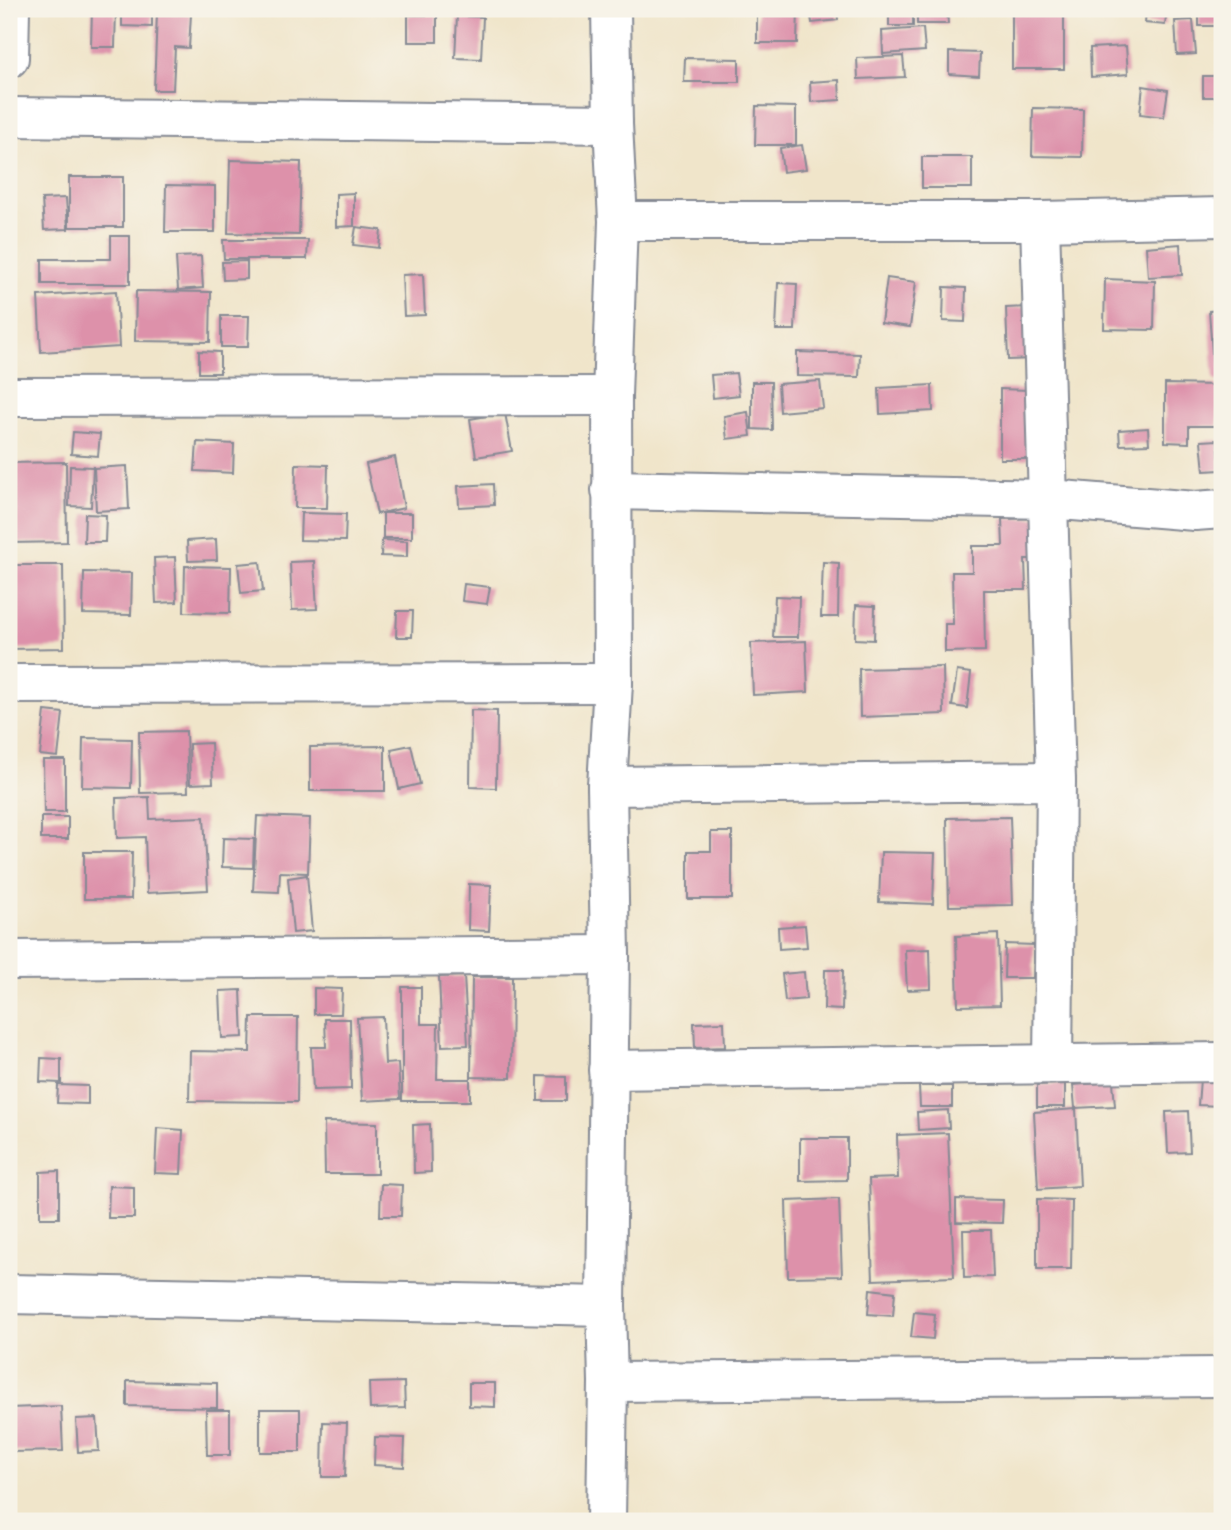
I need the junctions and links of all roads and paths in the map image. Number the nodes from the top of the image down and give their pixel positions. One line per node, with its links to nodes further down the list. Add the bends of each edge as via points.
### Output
1 (10, 9): 3 (street)
2 (611, 9): 5 (street)
3 (9, 58)
4 (9, 117): 5 (street)
5 (613, 124): 8 (street)
6 (1222, 217): 7 (street)
7 (1040, 220): 8 (street); 12 (street)
8 (618, 221): 9 (street)
9 (611, 396): 10 (street); 11 (street)
10 (9, 397)
11 (611, 490): 12 (street); 14 (street)
12 (1049, 499): 13 (street, via 1195,511); 16 (street)
13 (1222, 509)
14 (613, 683): 15 (street); 17 (street)
15 (9, 684)
16 (1056, 781): 17 (street); 21 (street)
17 (607, 786): 18 (street)
18 (610, 955): 19 (street); 22 (street)
19 (9, 960)
20 (1222, 1062): 21 (street)
21 (1053, 1064): 22 (street)
22 (608, 1070): 24 (street)
23 (9, 1294): 24 (street)
24 (606, 1306): 26 (street)
25 (1222, 1377): 26 (street)
26 (608, 1382): 27 (street)
27 (607, 1521)

